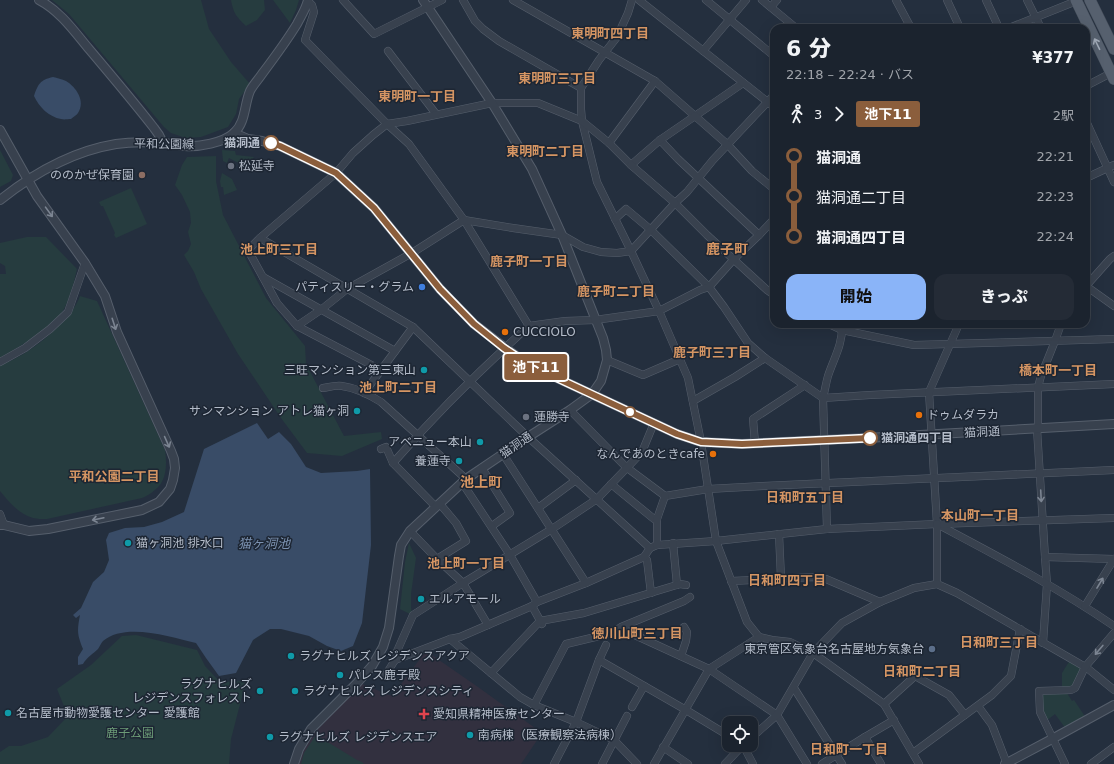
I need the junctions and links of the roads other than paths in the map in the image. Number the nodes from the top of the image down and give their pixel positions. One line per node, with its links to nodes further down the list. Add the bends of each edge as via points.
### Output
1 (39, 0): 52 (street, via 68,24 112,75)
2 (308, 0): 47 (street, via 314,12 305,40); 50 (street, via 287,40 250,91 242,120)
3 (343, 0): 19 (street, via 374,34)
4 (442, 0): 19 (street)
5 (463, 0): 40 (street, via 482,29)
6 (513, 0): 34 (street)
7 (632, 0): 34 (street, via 617,38)
8 (639, 0): 33 (street)
9 (706, 0): 22 (street)
10 (746, 0): 22 (street)
11 (762, 0): 20 (street)
12 (777, 0): 20 (street)
13 (896, 0): 24 (street)
14 (947, 0): 25 (street)
15 (986, 0): 26 (street)
16 (1027, 0): 21 (street)
17 (1077, 0): 21 (street); 29 (main road, one-way to 17)
18 (1090, 0): 31 (main road)
19 (425, 4): 41 (street)
20 (771, 7): 23 (street)
21 (1036, 18): 27 (street); 28 (street)
22 (730, 19): 33 (street); 35 (street)
23 (791, 24)
24 (909, 24)
25 (958, 24)
26 (997, 24)
27 (1020, 24)
28 (1039, 24)
29 (1088, 24)
30 (1090, 27): 36 (main road, one-way to 30)
31 (1114, 49)
32 (388, 51): 44 (street)
33 (703, 51): 38 (street)
34 (605, 52): 37 (street); 40 (street)
35 (770, 53)
36 (1113, 76): 39 (street)
37 (655, 81): 45 (street); 53 (street)
38 (743, 83): 42 (street); 45 (street)
39 (1090, 85)
40 (581, 88): 46 (street)
41 (492, 103): 44 (street); 46 (street, via 538,103); 69 (street, via 532,169)
42 (770, 104)
43 (770, 106): 54 (street)
44 (436, 114): 47 (street)
45 (695, 116): 51 (street); 54 (street)
46 (582, 121): 53 (street); 65 (street, via 597,182)
47 (387, 124): 57 (street, via 353,153); 66 (street, via 409,144)
48 (1090, 128): 56 (street)
49 (0, 131): 60 (street)
50 (234, 133): 52 (street, 平和公園線, via 204,145); 57 (street, via 280,146)
51 (660, 140): 55 (street); 59 (street)
52 (163, 143): 60 (street, 平和公園線, via 117,144 100,148 56,164)
53 (609, 143): 55 (street)
54 (728, 145): 59 (street); 62 (street)
55 (631, 165): 64 (street)
56 (1111, 167): 58 (street); 61 (street)
57 (336, 173): 71 (street); 73 (street, via 374,208)
58 (1090, 176)
59 (698, 178): 64 (street); 70 (street)
60 (27, 180): 63 (street, 平和公園線); 76 (street, one-way to 76)
61 (1114, 182)
62 (770, 187)
63 (0, 200)
64 (674, 203): 68 (street); 75 (street)
65 (616, 219): 68 (street, via 626,208); 72 (street)
66 (464, 220): 69 (street); 73 (street); 88 (street)
67 (770, 223): 70 (street)
68 (651, 230): 72 (street); 79 (street)
69 (562, 235): 72 (street, via 583,247 601,252); 86 (street)
70 (759, 235): 75 (street)
71 (260, 238): 77 (street, via 248,250); 80 (street)
72 (631, 251): 85 (street)
73 (412, 253): 80 (street); 97 (street, via 440,289 474,324)
74 (1114, 256): 78 (street)
75 (734, 259): 79 (street); 82 (street)
76 (85, 263): 102 (street, via 68,312 25,348); 146 (street, one-way to 146, via 105,296 117,332 171,451 175,468 173,480 170,489 159,502 142,510 48,529 29,531)
77 (262, 276): 84 (street); 87 (street, via 276,304)
78 (1090, 282)
79 (709, 287): 85 (street); 99 (street, via 748,343)
80 (347, 289): 84 (street); 89 (street)
81 (1090, 289): 83 (street)
82 (770, 292)
83 (1114, 306)
84 (322, 309): 87 (street); 98 (street)
85 (659, 311): 86 (street); 100 (street)
86 (595, 320): 88 (street); 101 (street)
87 (297, 326): 103 (street)
88 (528, 326): 97 (street)
89 (413, 328): 98 (street); 104 (street)
90 (842, 328): 112 (street, via 840,348 828,376)
91 (846, 328): 96 (street, via 914,345)
92 (957, 328): 96 (street)
93 (1060, 328): 95 (street)
94 (1114, 339): 95 (street)
95 (1056, 341): 96 (street); 107 (street)
96 (950, 343): 109 (street)
97 (504, 348): 104 (street); 111 (street, via 542,371)
98 (396, 351): 103 (street)
99 (765, 358): 106 (street); 113 (street)
100 (680, 359): 101 (street, via 644,374); 113 (street, via 688,378)
101 (607, 360): 111 (street, via 601,380)
102 (0, 362)
103 (381, 370): 110 (street)
104 (470, 381): 119 (street); 120 (street)
105 (1114, 384): 107 (street)
106 (805, 385): 112 (street); 123 (street, via 753,419)
107 (1038, 387): 109 (street); 117 (street)
108 (323, 388): 110 (street, via 342,386)
109 (929, 392): 112 (street); 118 (street)
110 (364, 393): 119 (street, via 381,402)
111 (592, 394): 114 (street, 猫洞通); 115 (street, 猫洞通)
112 (823, 398): 121 (street)
113 (693, 401): 122 (street)
114 (570, 410): 120 (street, 猫洞通); 127 (street)
115 (654, 423): 122 (street, 猫洞通); 127 (street, via 642,452)
116 (1114, 424): 117 (street, 猫洞通)
117 (1037, 429): 118 (street, 猫洞通); 130 (street)
118 (932, 435): 121 (street, 猫洞通); 131 (street)
119 (417, 436): 126 (street); 133 (street)
120 (528, 437): 125 (street, 猫洞通); 132 (street)
121 (824, 440): 123 (street, 猫洞通); 135 (street)
122 (701, 442): 123 (street, 猫洞通); 136 (street)
123 (755, 443)
124 (381, 449): 126 (street, via 386,448)
125 (503, 454): 128 (street, 猫洞通); 140 (street)
126 (393, 463): 139 (street)
127 (626, 467): 134 (street); 137 (street)
128 (482, 468): 133 (street, 猫洞通); 147 (street, via 510,513)
129 (1114, 470): 130 (street)
130 (1040, 474): 131 (street); 143 (street, one-way to 143)
131 (935, 478): 135 (street); 145 (street)
132 (576, 480): 138 (street); 140 (street)
133 (464, 481): 139 (street, 猫洞通); 147 (street)
134 (611, 484): 138 (street); 144 (street)
135 (826, 484): 136 (street); 149 (street)
136 (708, 489): 137 (street); 152 (street)
137 (665, 496): 144 (street)
138 (597, 499): 148 (street); 154 (street)
139 (438, 505): 150 (street, 猫洞通); 158 (street, via 456,524 466,540)
140 (538, 508): 148 (street)
141 (0, 514): 146 (street)
142 (1114, 518): 143 (street)
143 (1043, 519): 145 (street); 157 (street)
144 (657, 520): 154 (street)
145 (937, 524): 149 (street); 164 (street); 165 (street)
146 (2, 525)
147 (492, 526): 155 (street)
148 (552, 528): 155 (street); 163 (street)
149 (827, 529): 151 (street)
150 (410, 531): 158 (street); 217 (street, 猫洞通, via 401,546 389,628 383,647 372,666 311,729 299,749)
151 (779, 534): 152 (street); 160 (street)
152 (716, 541): 153 (street); 161 (street)
153 (673, 543): 154 (street); 166 (street)
154 (654, 547): 156 (street)
155 (510, 555): 162 (street); 171 (street)
156 (644, 557): 163 (street); 168 (street, via 647,560)
157 (1045, 557): 159 (street); 165 (street)
158 (437, 559): 162 (street)
159 (1114, 559): 172 (street, one-way to 159)
160 (781, 578): 161 (street); 170 (street, via 826,579)
161 (731, 581): 180 (street, via 746,622)
162 (463, 583): 174 (street); 186 (street, via 413,615)
163 (586, 583): 171 (street)
164 (937, 584): 170 (street, via 914,588); 177 (street)
165 (1047, 584): 172 (street); 182 (street)
166 (677, 585): 167 (street); 168 (street)
167 (686, 585)
168 (651, 593): 173 (street)
169 (690, 597): 196 (street, via 612,633 566,644)
170 (880, 602): 184 (street, via 842,623)
171 (535, 604): 173 (street); 174 (street)
172 (1085, 606): 175 (street)
173 (541, 623): 190 (street)
174 (488, 625): 181 (street)
175 (1114, 626)
176 (684, 627): 185 (street, via 687,632 686,641)
177 (1020, 629): 182 (street); 198 (street, via 1011,676)
178 (626, 631): 185 (street)
179 (1114, 633): 188 (street, one-way to 188)
180 (759, 637): 184 (street, via 790,642); 189 (street)
181 (450, 639): 186 (street); 190 (street)
182 (1043, 643): 188 (street)
183 (606, 646): 187 (street)
184 (814, 653): 193 (street); 195 (street)
185 (680, 656): 189 (street)
186 (395, 660): 191 (street)
187 (599, 660): 192 (street); 205 (street)
188 (1085, 667): 194 (street); 209 (street, via 1075,688 1039,691 1040,712)
189 (709, 669): 200 (street); 201 (street)
190 (491, 674): 196 (street)
191 (385, 676)
192 (644, 686): 199 (street); 200 (street)
193 (794, 688): 201 (street); 216 (street)
194 (1114, 690)
195 (884, 704): 202 (street, via 915,676 949,695); 204 (street)
196 (534, 705): 205 (street)
197 (1114, 705): 209 (street)
198 (978, 706): 202 (street); 230 (street, via 992,725)
199 (632, 707)
200 (686, 710): 206 (street); 211 (street)
201 (776, 715): 207 (street); 225 (street)
202 (965, 715): 215 (street)
203 (627, 716): 210 (street)
204 (894, 720): 208 (street); 215 (street)
205 (576, 722): 210 (street); 218 (street)
206 (722, 732)
207 (758, 732)
208 (865, 737): 216 (street); 228 (street)
209 (1052, 739): 230 (street); 231 (street)
210 (614, 740): 219 (street); 220 (street)
211 (663, 747): 221 (street); 222 (street)
212 (1114, 747): 232 (street)
213 (736, 752): 223 (street)
214 (747, 752): 224 (street)
215 (913, 753): 229 (street)
216 (836, 755): 226 (street); 227 (street)
217 (294, 764)
218 (554, 764)
219 (602, 764)
220 (637, 764)
221 (654, 764)
222 (688, 764)
223 (725, 764)
224 (754, 764)
225 (807, 764)
226 (822, 764)
227 (842, 764)
228 (881, 764)
229 (919, 764)
230 (1006, 764)
231 (1065, 764)
232 (1091, 764)

